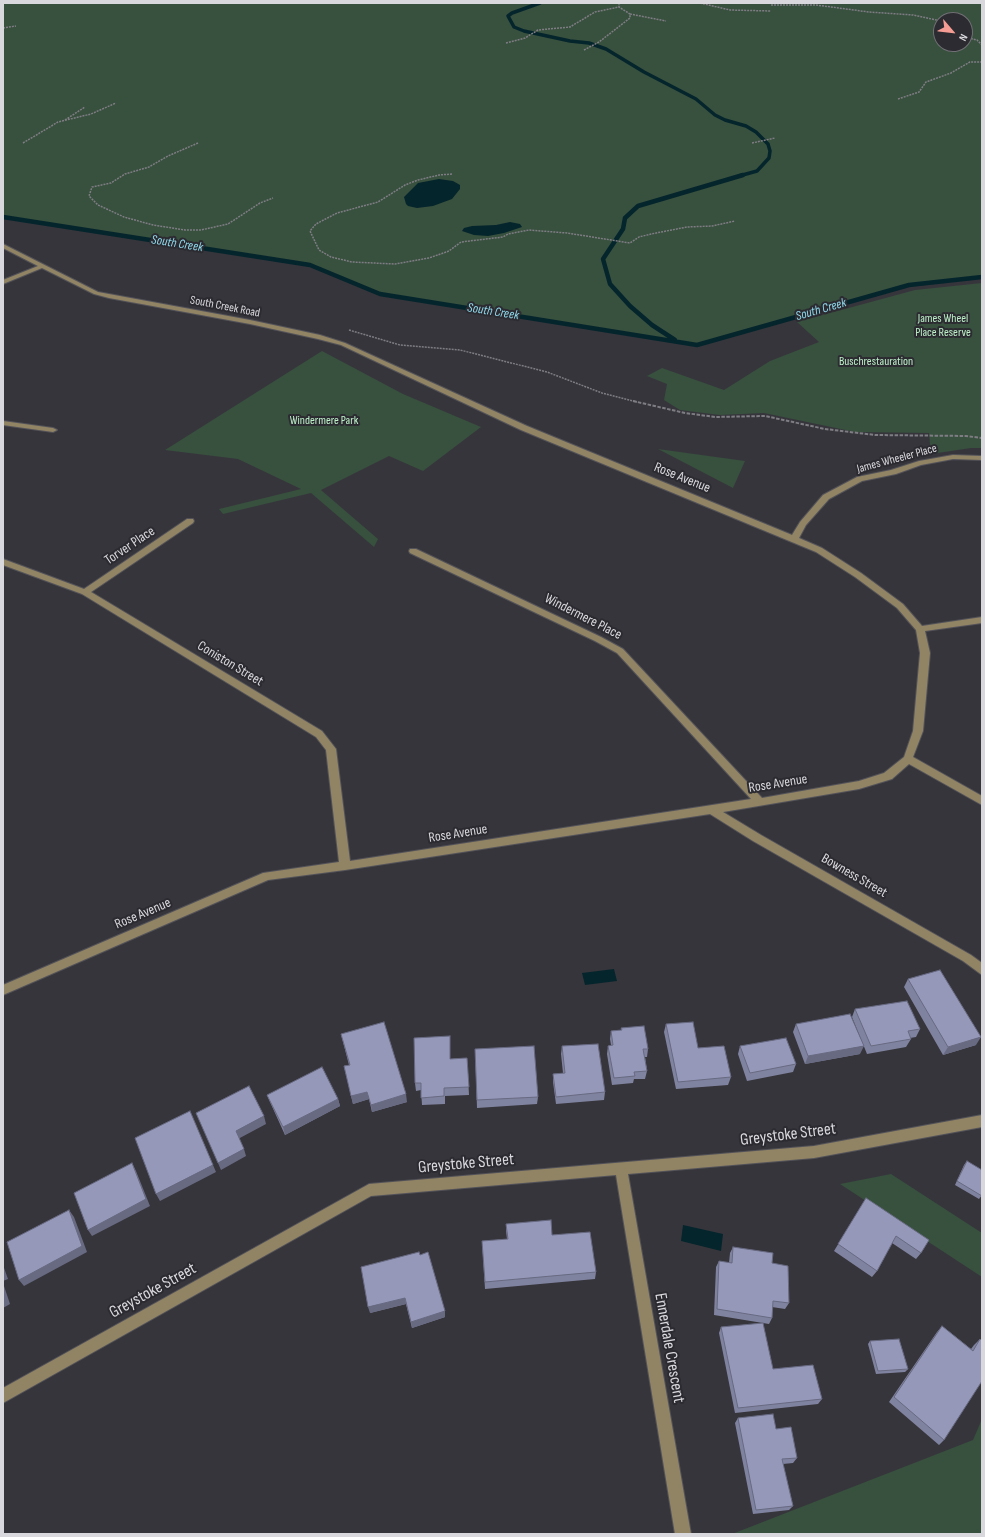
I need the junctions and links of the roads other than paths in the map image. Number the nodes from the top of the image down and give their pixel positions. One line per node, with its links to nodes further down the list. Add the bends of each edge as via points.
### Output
1 (3, 246): 2 (street, South Creek Road)
2 (43, 266): 3 (street); 4 (street, South Creek Road, via 96,293 111,297 250,322 344,344)
3 (3, 282)
4 (443, 390): 9 (street, Rose Avenue, via 524,428)
5 (3, 423): 6 (street)
6 (53, 430)
7 (982, 458): 9 (street, James Wheeler Place, via 954,457 919,463 860,479 826,497)
8 (190, 521): 12 (street, Torver Place)
9 (794, 539): 14 (street, Rose Avenue, via 820,550 858,574 900,606)
10 (413, 551): 17 (street, Windermere Place, via 620,651)
11 (3, 562): 12 (street, Coniston Street)
12 (85, 592): 19 (street, Coniston Street, via 319,734 330,749)
13 (982, 620): 14 (street)
14 (920, 629): 15 (street, Rose Avenue, via 925,653 918,731)
15 (908, 759): 16 (street); 17 (street, Rose Avenue, via 888,776 859,785)
16 (982, 801)
17 (760, 802): 18 (street, Rose Avenue)
18 (711, 809): 19 (street, Rose Avenue); 20 (street, Bowness Street, via 757,838 968,958)
19 (345, 866): 21 (street, Rose Avenue, via 267,876)
20 (982, 970)
21 (3, 990)
22 (982, 1121): 23 (street, Greystoke Street, via 814,1152)
23 (621, 1168): 24 (street, Greystoke Street, via 369,1190); 25 (street, Ennerdale Crescent)
24 (3, 1396)
25 (683, 1534)

